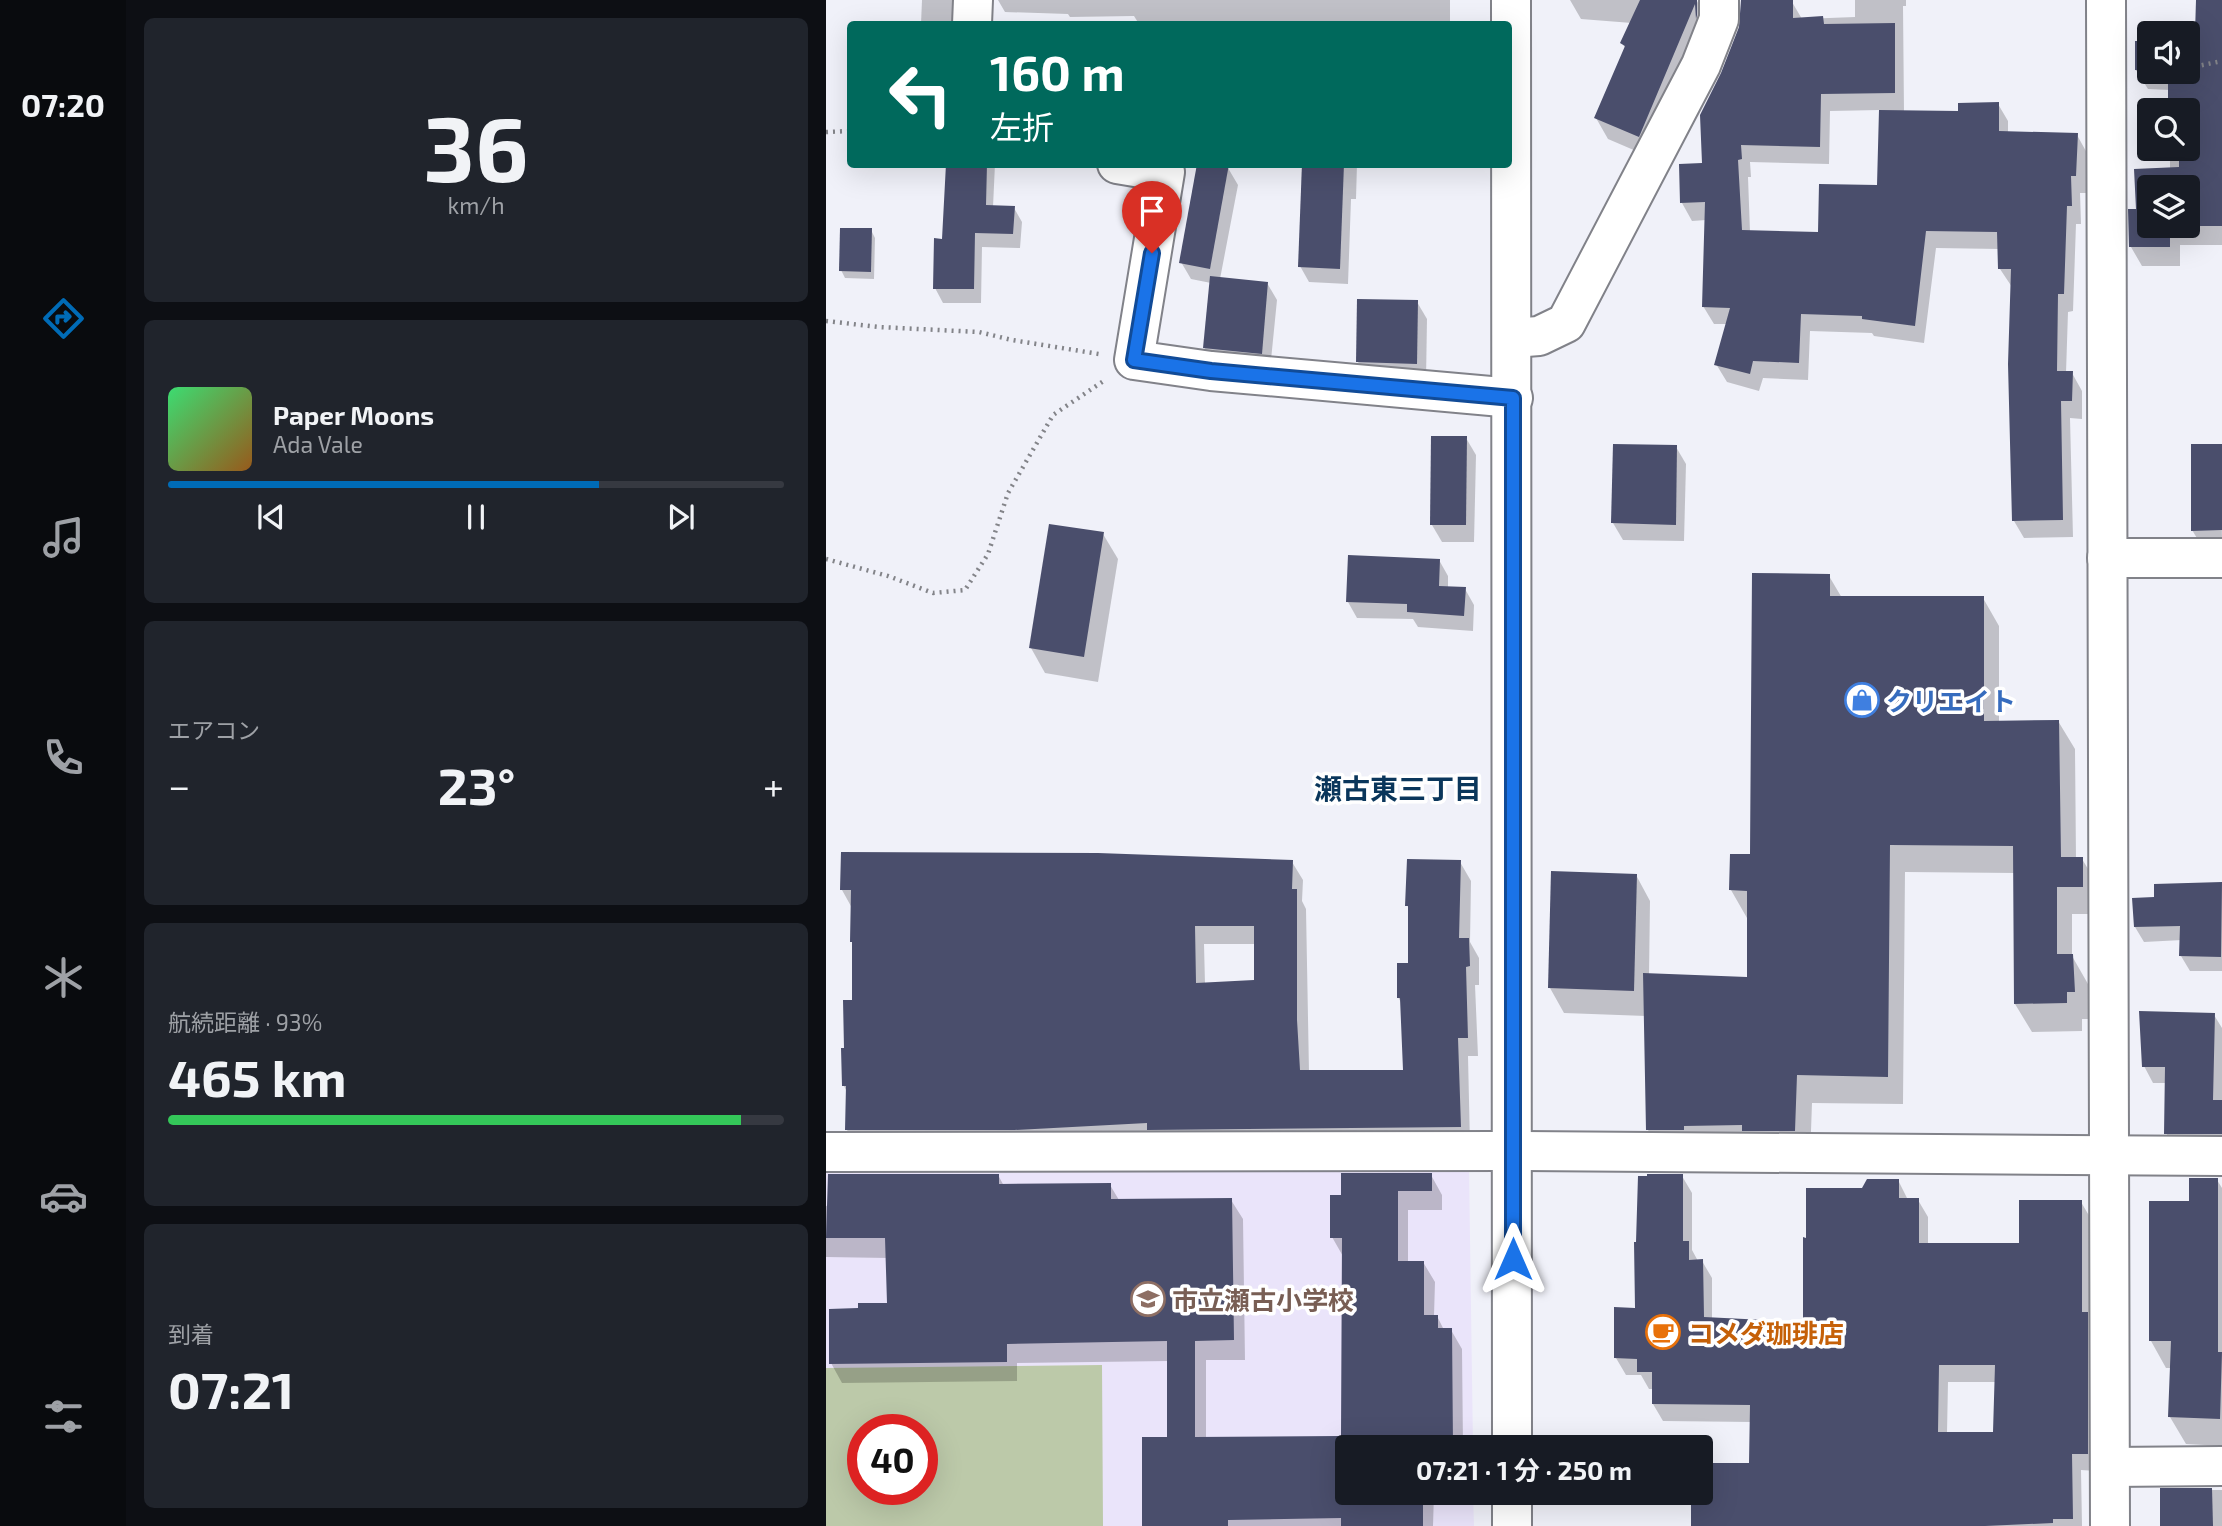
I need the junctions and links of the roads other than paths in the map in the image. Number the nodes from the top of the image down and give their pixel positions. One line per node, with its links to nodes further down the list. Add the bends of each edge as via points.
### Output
1 (972, 0): 5 (street)
2 (1511, 0): 6 (street)
3 (1719, 0): 9 (street, via 1719,19 1701,65 1566,323 1539,336)
4 (2106, 0): 11 (street)
5 (972, 21)
6 (1511, 21)
7 (1141, 168): 10 (street, via 1165,172 1134,360)
8 (1512, 168): 9 (street)
9 (1513, 338): 10 (street)
10 (1513, 398): 14 (street)
11 (2107, 558): 12 (street); 15 (street)
12 (2222, 558)
13 (826, 1152): 14 (street)
14 (1514, 1152): 15 (street); 17 (street)
15 (2109, 1156): 16 (street); 19 (street)
16 (2222, 1156)
17 (1512, 1435)
18 (2222, 1466): 19 (street)
19 (2110, 1467): 22 (street)
20 (1512, 1505): 21 (street)
21 (1512, 1526)
22 (2110, 1526)

